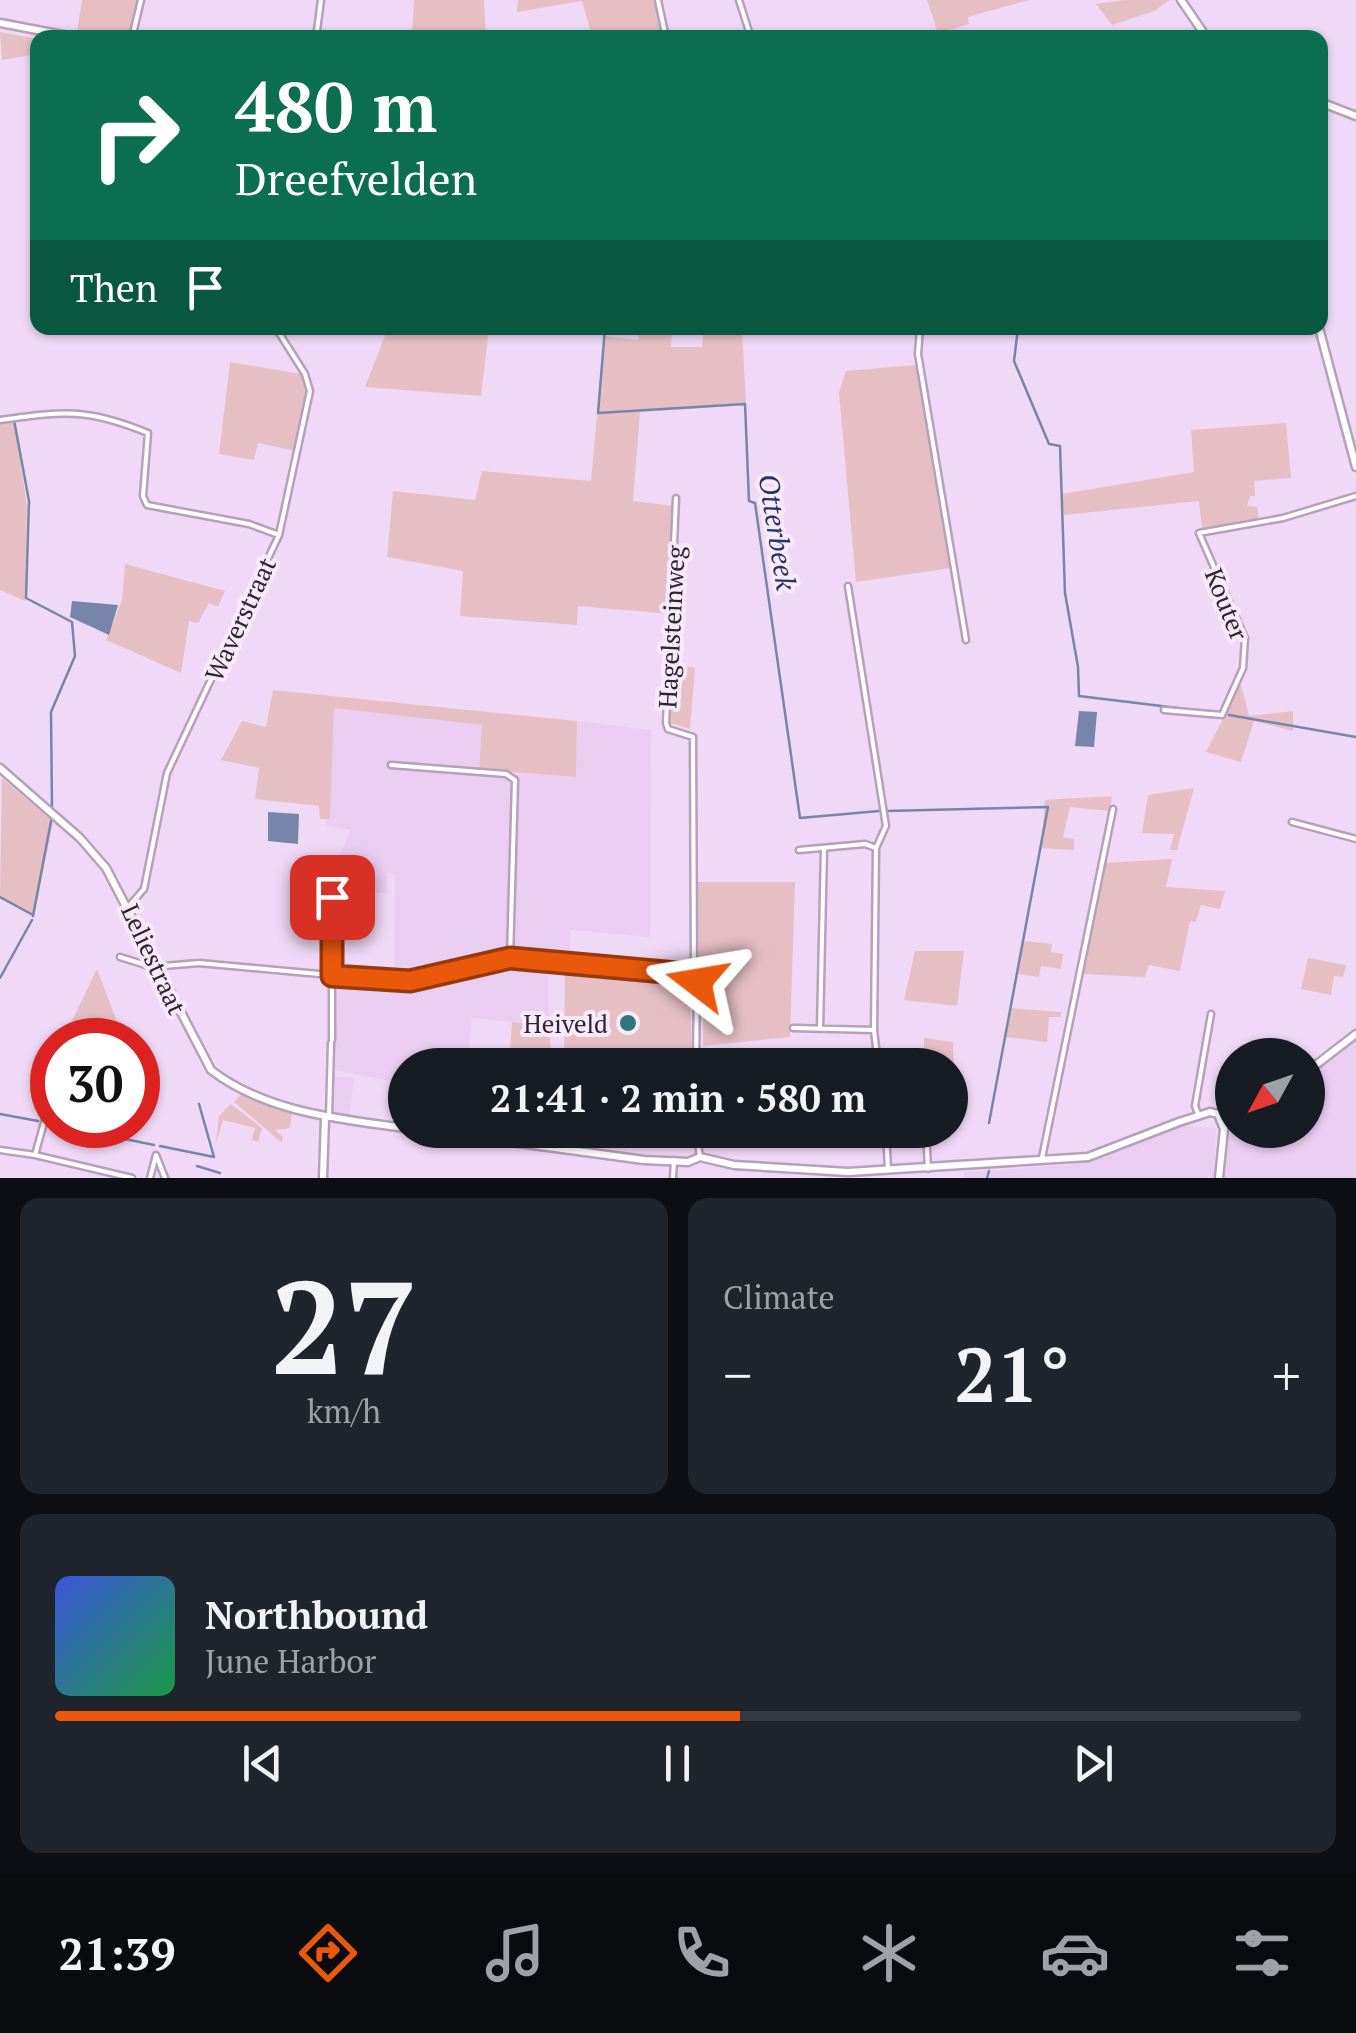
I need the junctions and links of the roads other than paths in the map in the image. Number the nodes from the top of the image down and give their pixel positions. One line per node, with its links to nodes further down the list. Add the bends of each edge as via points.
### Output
1 (141, 0): 8 (street)
2 (321, 0): 9 (street)
3 (658, 0): 10 (street)
4 (739, 0): 11 (street)
5 (1181, 0): 12 (street)
6 (0, 23): 7 (street)
7 (37, 30)
8 (134, 30)
9 (317, 30)
10 (664, 30)
11 (748, 30)
12 (1202, 30)
13 (1328, 105): 14 (street)
14 (1356, 116)
15 (280, 335): 22 (street, Waverstraat, via 310,391)
16 (919, 335): 24 (street)
17 (1321, 335): 19 (street)
18 (0, 420): 22 (street, via 92,412 144,430 146,505)
19 (1356, 467)
20 (1356, 496): 25 (street, Kouter, via 1200,533 1243,632 1243,668 1222,715)
21 (676, 498): 40 (street, Hagelsteinweg, via 666,724 693,737)
22 (279, 535): 35 (street, Waverstraat, via 168,773 144,889)
23 (848, 586): 32 (street, via 886,826)
24 (966, 640)
25 (1164, 710)
26 (391, 764): 37 (street, via 515,780)
27 (0, 768): 35 (street, Leliestraat, via 94,852)
28 (1113, 809): 63 (street)
29 (1292, 822): 30 (street)
30 (1356, 840)
31 (824, 848): 32 (street); 33 (street); 43 (street)
32 (876, 848): 44 (street)
33 (800, 850)
34 (332, 897): 39 (street)
35 (128, 906): 38 (street, Leliestraat)
36 (120, 958): 38 (street)
37 (510, 958): 39 (street, via 410,981); 40 (street)
38 (157, 967): 39 (street, via 199,963); 51 (street, Leliestraat, via 211,1070 238,1087)
39 (332, 976): 51 (street)
40 (694, 976): 46 (street)
41 (1210, 1014): 50 (street, via 1195,1106)
42 (792, 1028): 43 (street)
43 (820, 1029): 44 (street)
44 (874, 1030): 47 (street)
45 (1356, 1034): 48 (street)
46 (696, 1048)
47 (876, 1048)
48 (1325, 1058)
49 (1215, 1114): 50 (street)
50 (1199, 1116): 63 (street, via 1088,1157)
51 (327, 1118): 52 (street, Leliestraat); 69 (street)
52 (388, 1126)
53 (37, 1148): 60 (street)
54 (582, 1148): 62 (street)
55 (699, 1148): 61 (street)
56 (887, 1148): 65 (street)
57 (927, 1148): 64 (street)
58 (1222, 1148): 71 (street)
59 (0, 1150): 60 (street)
60 (35, 1156): 66 (street)
61 (700, 1158): 62 (street); 65 (street, via 818,1172)
62 (674, 1160): 70 (street)
63 (1042, 1162): 64 (street)
64 (928, 1169): 65 (street)
65 (888, 1171)
66 (132, 1178)
67 (150, 1178): 68 (street, via 156,1155)
68 (164, 1178)
69 (323, 1178)
70 (673, 1178)
71 (1219, 1178)

